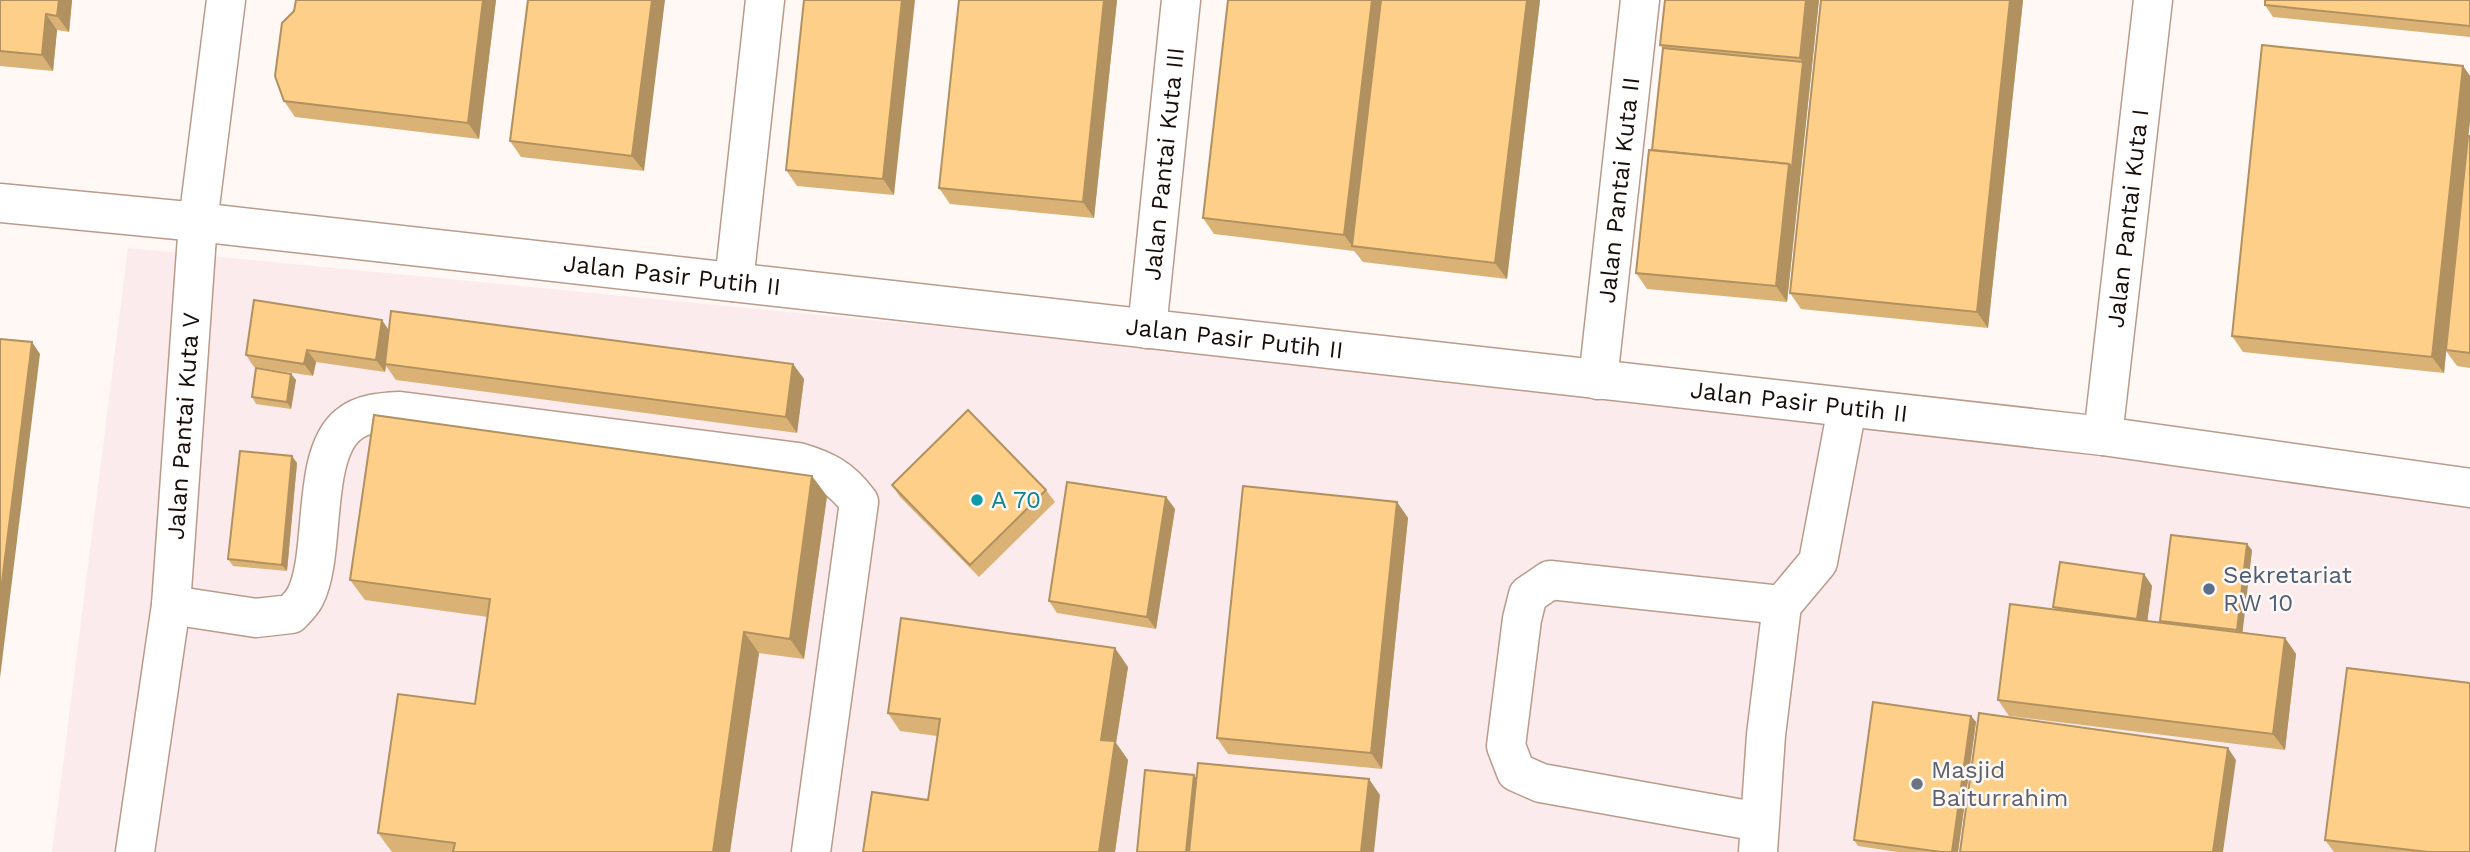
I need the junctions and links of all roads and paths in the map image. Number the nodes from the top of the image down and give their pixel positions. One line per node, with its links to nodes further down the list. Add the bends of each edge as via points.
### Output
1 (226, 0): 7 (street, Jalan Pantai Kuta V)
2 (765, 0): 8 (street)
3 (1181, 0): 9 (street, Jalan Pantai Kuta III)
4 (1640, 0): 10 (street, Jalan Pantai Kuta II)
5 (2153, 0): 12 (street, Jalan Pantai Kuta I)
6 (0, 203): 7 (street, Jalan Pasir Putih II)
7 (198, 222): 8 (street, Jalan Pasir Putih II); 14 (street, Jalan Pantai Kuta V)
8 (734, 282): 9 (street, Jalan Pasir Putih II)
9 (1147, 329): 10 (street, Jalan Pasir Putih II)
10 (1598, 380): 11 (street, Jalan Pasir Putih II)
11 (1847, 408): 12 (street, Jalan Pasir Putih II); 15 (street, via 1818,562)
12 (2103, 436): 13 (street, Jalan Pasir Putih II)
13 (2470, 488)
14 (171, 605): 17 (street, Jalan Pantai Kuta V); 18 (street, via 256,618 291,614 305,597 312,573 330,452 347,425 372,413 400,411 824,469 859,502)
15 (1782, 605): 16 (street); 16 (street, via 1550,580 1528,595 1521,619 1506,746 1516,772 1541,783)
16 (1758, 837)
17 (135, 852)
18 (811, 852)

